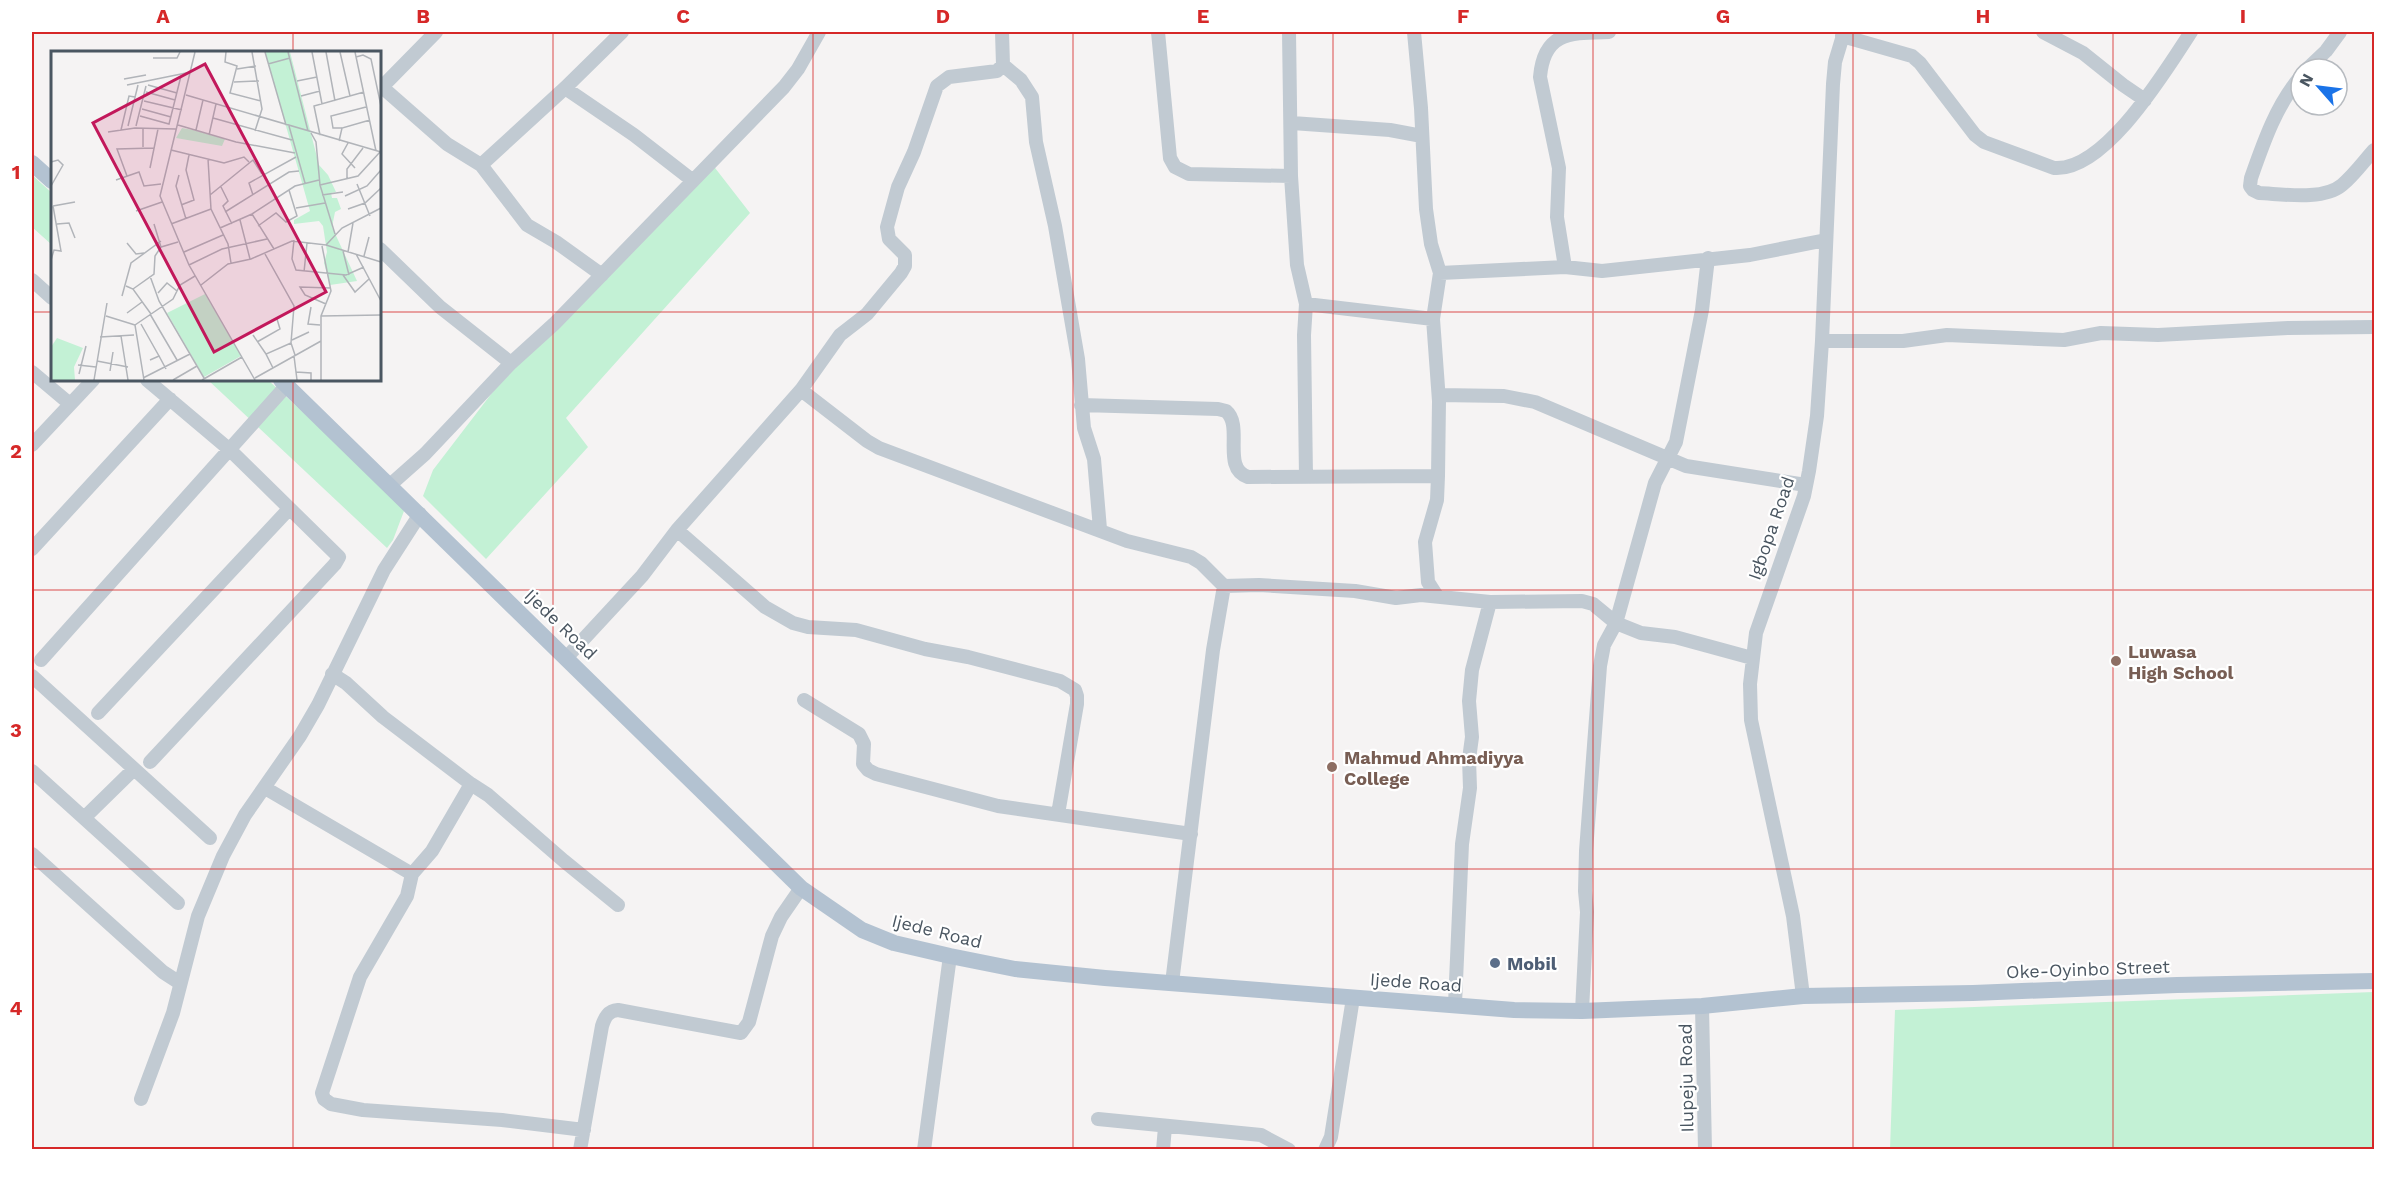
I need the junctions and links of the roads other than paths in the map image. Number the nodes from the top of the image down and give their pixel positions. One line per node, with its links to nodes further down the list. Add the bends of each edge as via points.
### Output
1 (436, 32): 15 (street)
2 (622, 32): 16 (street)
3 (819, 32): 26 (street, via 784,87)
4 (1002, 32): 14 (street)
5 (1158, 32): 24 (street, via 1170,158 1175,167 1189,174)
6 (1289, 32): 19 (street)
7 (1414, 32): 20 (street)
8 (1609, 32): 30 (street, via 1570,33 1555,40 1541,66 1559,168 1557,217)
9 (2043, 32): 18 (street, via 2083,53)
10 (2191, 32): 18 (street)
11 (2340, 32): 13 (street)
12 (1843, 34): 18 (street, via 1912,56 1975,135 2054,168 2066,169 2095,154); 27 (street, Igbopa Road, via 1833,84)
13 (2320, 57)
14 (1003, 65): 44 (street, via 997,71 949,77 937,86 898,187 887,227 889,239 905,255 905,266 867,314 840,335); 48 (street, via 1022,80 1032,97 1036,142 1056,226 1078,358)
15 (381, 88): 23 (street, via 438,137)
16 (565, 88): 23 (street); 26 (street)
17 (2289, 90): 21 (street, via 2272,121 2251,177 2253,190 2298,196 2337,189)
18 (2145, 100)
19 (1292, 123): 20 (street); 24 (street)
20 (1422, 136): 31 (street, via 1426,209)
21 (2374, 150)
22 (32, 163): 25 (main road)
23 (481, 165): 32 (street, via 527,225)
24 (1291, 176): 35 (street, via 1297,265)
25 (51, 180)
26 (692, 180): 32 (street)
27 (1826, 240): 29 (street, via 1750,255); 38 (street, Igbopa Road)
28 (381, 250): 39 (street, via 440,308)
29 (1708, 258): 30 (street, via 1602,271); 51 (street, via 1690,373 1676,442)
30 (1565, 267): 31 (street)
31 (1440, 273): 36 (street)
32 (602, 275): 39 (street)
33 (32, 280): 34 (street)
34 (51, 297)
35 (1306, 303): 36 (street); 53 (street)
36 (1433, 319): 45 (street)
37 (2374, 327): 38 (street, via 2158,335 2101,333 2064,340 1947,335 1903,341)
38 (1822, 341): 55 (street, Igbopa Road, via 1817,416)
39 (511, 363): 54 (street, via 425,454)
40 (32, 372): 47 (street)
41 (92, 381): 47 (street)
42 (148, 381): 46 (street)
43 (284, 382): 50 (street); 54 (main road, Ijede Road)
44 (801, 390): 58 (street, via 879,448); 59 (street)
45 (1439, 395): 51 (street, via 1504,396 1535,402); 52 (street)
46 (170, 399): 50 (street); 60 (street)
47 (70, 404): 49 (street)
48 (1081, 405): 53 (street, via 1226,411 1233,420 1235,463 1242,475); 58 (street, via 1094,459)
49 (32, 445)
50 (230, 450): 56 (street); 69 (street)
51 (1668, 458): 55 (street, via 1686,466); 66 (street, via 1655,483)
52 (1438, 476): 53 (street); 61 (street, via 1437,500 1425,542)
53 (1306, 477)
54 (390, 484): 57 (main road, Ijede Road)
55 (1806, 485): 68 (street, Igbopa Road, via 1756,633)
56 (289, 509): 73 (street); 74 (street, via 339,557)
57 (420, 514): 67 (main road, Ijede Road); 70 (street, via 384,570)
58 (1100, 529): 62 (street, via 1127,541 1191,557)
59 (677, 530): 67 (street, via 642,576); 79 (street, via 765,607 793,623 856,630 1060,681 1075,690 1077,704)
60 (32, 549)
61 (1428, 582): 63 (street); 64 (street)
62 (1224, 586): 63 (street, via 1355,591 1396,598); 81 (street)
63 (1421, 595): 64 (street)
64 (1437, 596): 65 (street)
65 (1490, 602): 66 (street, via 1582,601 1593,604); 94 (street, via 1472,670 1469,701 1470,788 1462,844)
66 (1616, 623): 68 (street, via 1641,633 1675,637); 96 (street, via 1604,645 1600,666 1584,879 1587,912)
67 (567, 657): 85 (main road, Ijede Road)
68 (1752, 658): 92 (street, Igbopa Road, via 1751,720 1793,916)
69 (41, 660)
70 (332, 674): 77 (street); 78 (street, via 300,736)
71 (32, 676): 75 (street)
72 (804, 700): 79 (street, via 859,734 864,744 863,764 876,774 998,806)
73 (98, 713)
74 (150, 762)
75 (133, 770): 80 (street); 82 (street)
76 (32, 771): 80 (street)
77 (471, 784): 84 (street, via 432,851); 87 (street)
78 (265, 788): 84 (street); 90 (street, via 223,856 198,916)
79 (1058, 814): 81 (street)
80 (84, 818): 86 (street)
81 (1191, 834): 91 (street)
82 (210, 838)
83 (32, 854): 90 (street)
84 (412, 874): 100 (street, via 407,896 360,977 323,1084 324,1099 363,1110)
85 (801, 888): 88 (main road, Ijede Road, via 862,930 894,943); 100 (street, via 772,936 748,1022 741,1033 618,1010 606,1016)
86 (178, 903)
87 (618, 905)
88 (950, 956): 91 (main road, Ijede Road, via 1015,969); 103 (street)
89 (2374, 981): 92 (main road, Oke-Oyinbo Street)
90 (180, 983): 97 (street)
91 (1172, 983): 93 (main road, Ijede Road)
92 (1803, 996): 95 (main road, Ijede Road)
93 (1353, 998): 94 (main road, Ijede Road); 107 (street, via 1331,1137)
94 (1455, 1004): 96 (main road, Ijede Road)
95 (1702, 1006): 96 (main road, Ijede Road); 108 (street, Ilupeju Road)
96 (1582, 1011)
97 (141, 1099)
98 (1098, 1119): 99 (street)
99 (1165, 1127): 101 (street); 104 (street)
100 (584, 1130): 102 (street)
101 (1261, 1135): 105 (street); 106 (street)
102 (580, 1149)
103 (924, 1149)
104 (1163, 1149)
105 (1259, 1149)
106 (1289, 1149)
107 (1325, 1149)
108 (1705, 1149)

